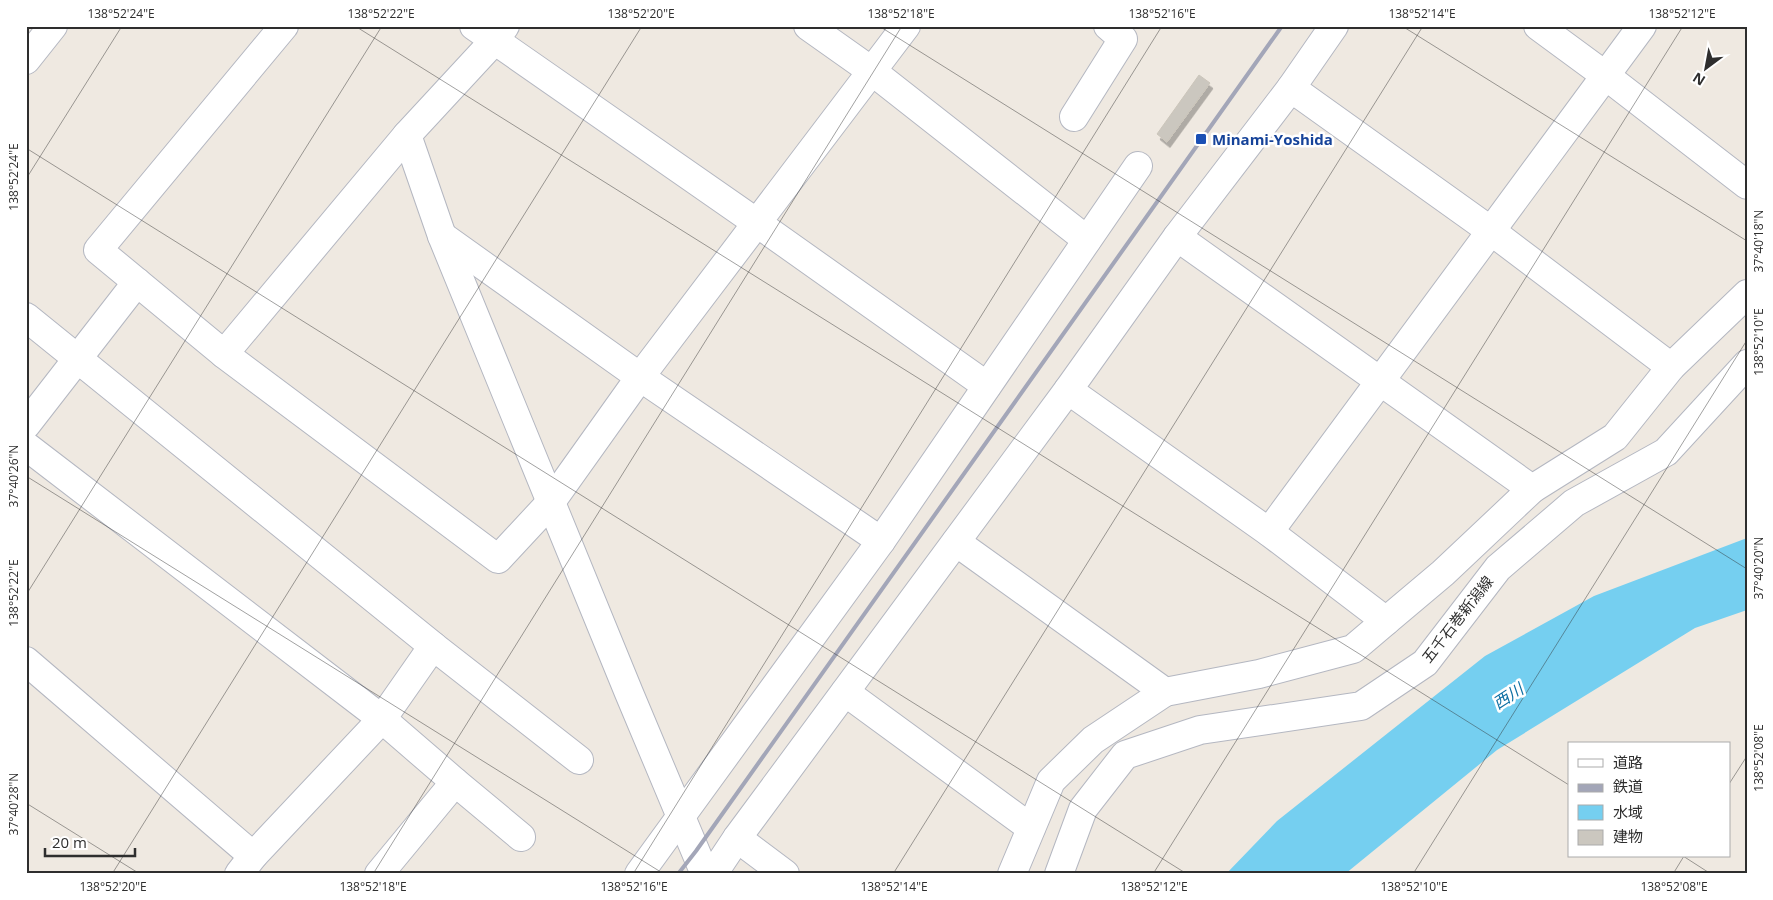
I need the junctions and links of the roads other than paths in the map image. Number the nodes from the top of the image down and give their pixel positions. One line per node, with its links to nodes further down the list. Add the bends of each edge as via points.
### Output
1 (53, 26): 10 (street)
2 (284, 26): 23 (street, via 98,250)
3 (808, 26): 11 (street)
4 (906, 26): 11 (street)
5 (1108, 26): 14 (street, via 1123,39)
6 (1334, 26): 13 (street)
7 (1538, 26): 12 (street)
8 (1642, 26): 12 (street)
9 (491, 31): 15 (street); 18 (street)
10 (26, 60)
11 (873, 72): 18 (street); 22 (street)
12 (1606, 76): 17 (street); 19 (street)
13 (1291, 88): 19 (street); 21 (street)
14 (1074, 117)
15 (407, 135): 20 (street); 26 (street)
16 (1138, 166): 22 (street)
17 (1747, 185)
18 (757, 222): 30 (street); 32 (street)
19 (1491, 231): 29 (street); 31 (street)
20 (442, 236): 30 (street); 37 (street)
21 (1177, 237): 31 (street); 33 (street)
22 (1087, 240): 32 (street)
23 (138, 282): 26 (street); 27 (street)
24 (1747, 294): 29 (street)
25 (26, 317): 27 (street)
26 (224, 354): 37 (street, via 498,559)
27 (77, 360): 34 (street); 42 (street)
28 (1747, 364): 60 (street, 五千石巻新潟線, via 1666,452 1574,503 1498,568 1425,663 1361,706 1200,730 1125,755 1083,809)
29 (1672, 367): 36 (street, via 1615,437)
30 (640, 377): 37 (street); 39 (street)
31 (1381, 380): 36 (street); 38 (street)
32 (987, 386): 39 (street)
33 (1068, 390): 38 (street); 40 (street)
34 (26, 425)
35 (26, 446): 46 (street)
36 (1532, 489): 41 (street, via 1443,573)
37 (551, 502): 49 (street)
38 (1269, 532): 41 (street)
39 (880, 541): 49 (street)
40 (956, 542): 44 (street); 45 (street)
41 (1386, 621): 45 (street, via 1353,649 1259,674)
42 (434, 646): 46 (street); 47 (street)
43 (26, 662): 53 (street)
44 (845, 692): 50 (street); 52 (street)
45 (1165, 692): 50 (street, via 1093,740 1051,781)
46 (382, 719): 48 (street); 53 (street)
47 (579, 760)
48 (454, 782): 51 (street); 54 (street)
49 (682, 816): 55 (street); 56 (street)
50 (1031, 828): 59 (street)
51 (521, 837)
52 (738, 838): 57 (street); 58 (street)
53 (246, 865)
54 (379, 874)
55 (639, 874)
56 (705, 874)
57 (713, 874)
58 (785, 874)
59 (1012, 874)
60 (1059, 874)

